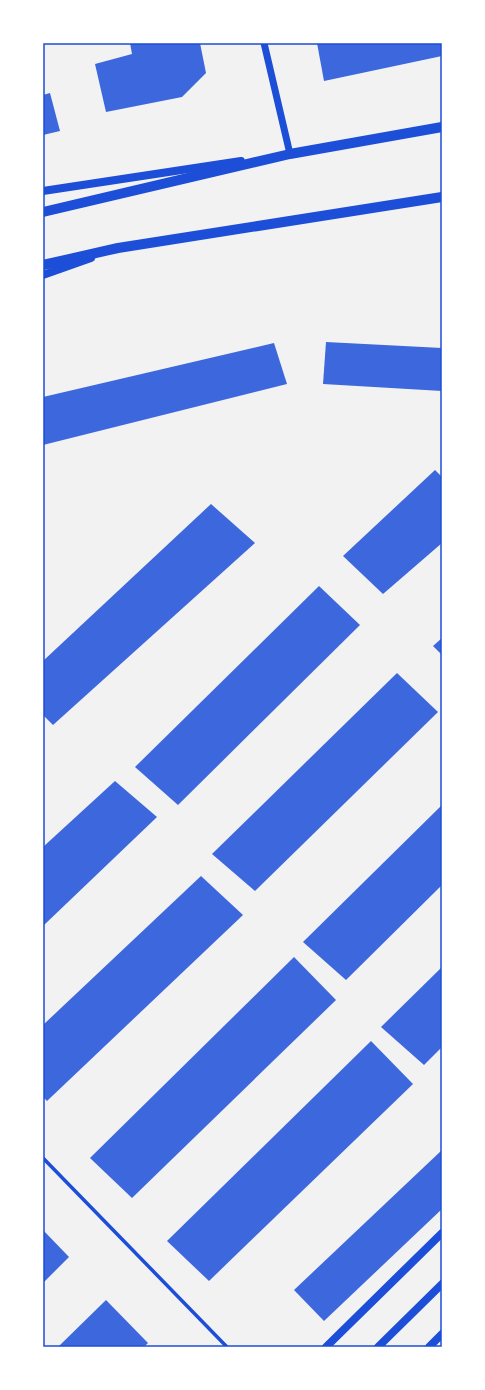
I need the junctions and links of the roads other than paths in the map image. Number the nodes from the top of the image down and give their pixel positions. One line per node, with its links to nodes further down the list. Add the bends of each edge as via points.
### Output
1 (264, 43): 5 (street)
2 (442, 127): 4 (main road)
3 (442, 133): 4 (main road)
4 (374, 140): 5 (main road)
5 (290, 154): 6 (main road); 8 (main road)
6 (43, 191)
7 (442, 197): 9 (main road)
8 (43, 212)
9 (118, 248): 10 (main road); 11 (main road)
10 (43, 265)
11 (43, 275)
12 (43, 1158): 16 (street)
13 (442, 1233): 17 (main road)
14 (442, 1284): 18 (main road)
15 (442, 1334): 19 (main road)
16 (227, 1347)
17 (326, 1347)
18 (378, 1347)
19 (429, 1347)

